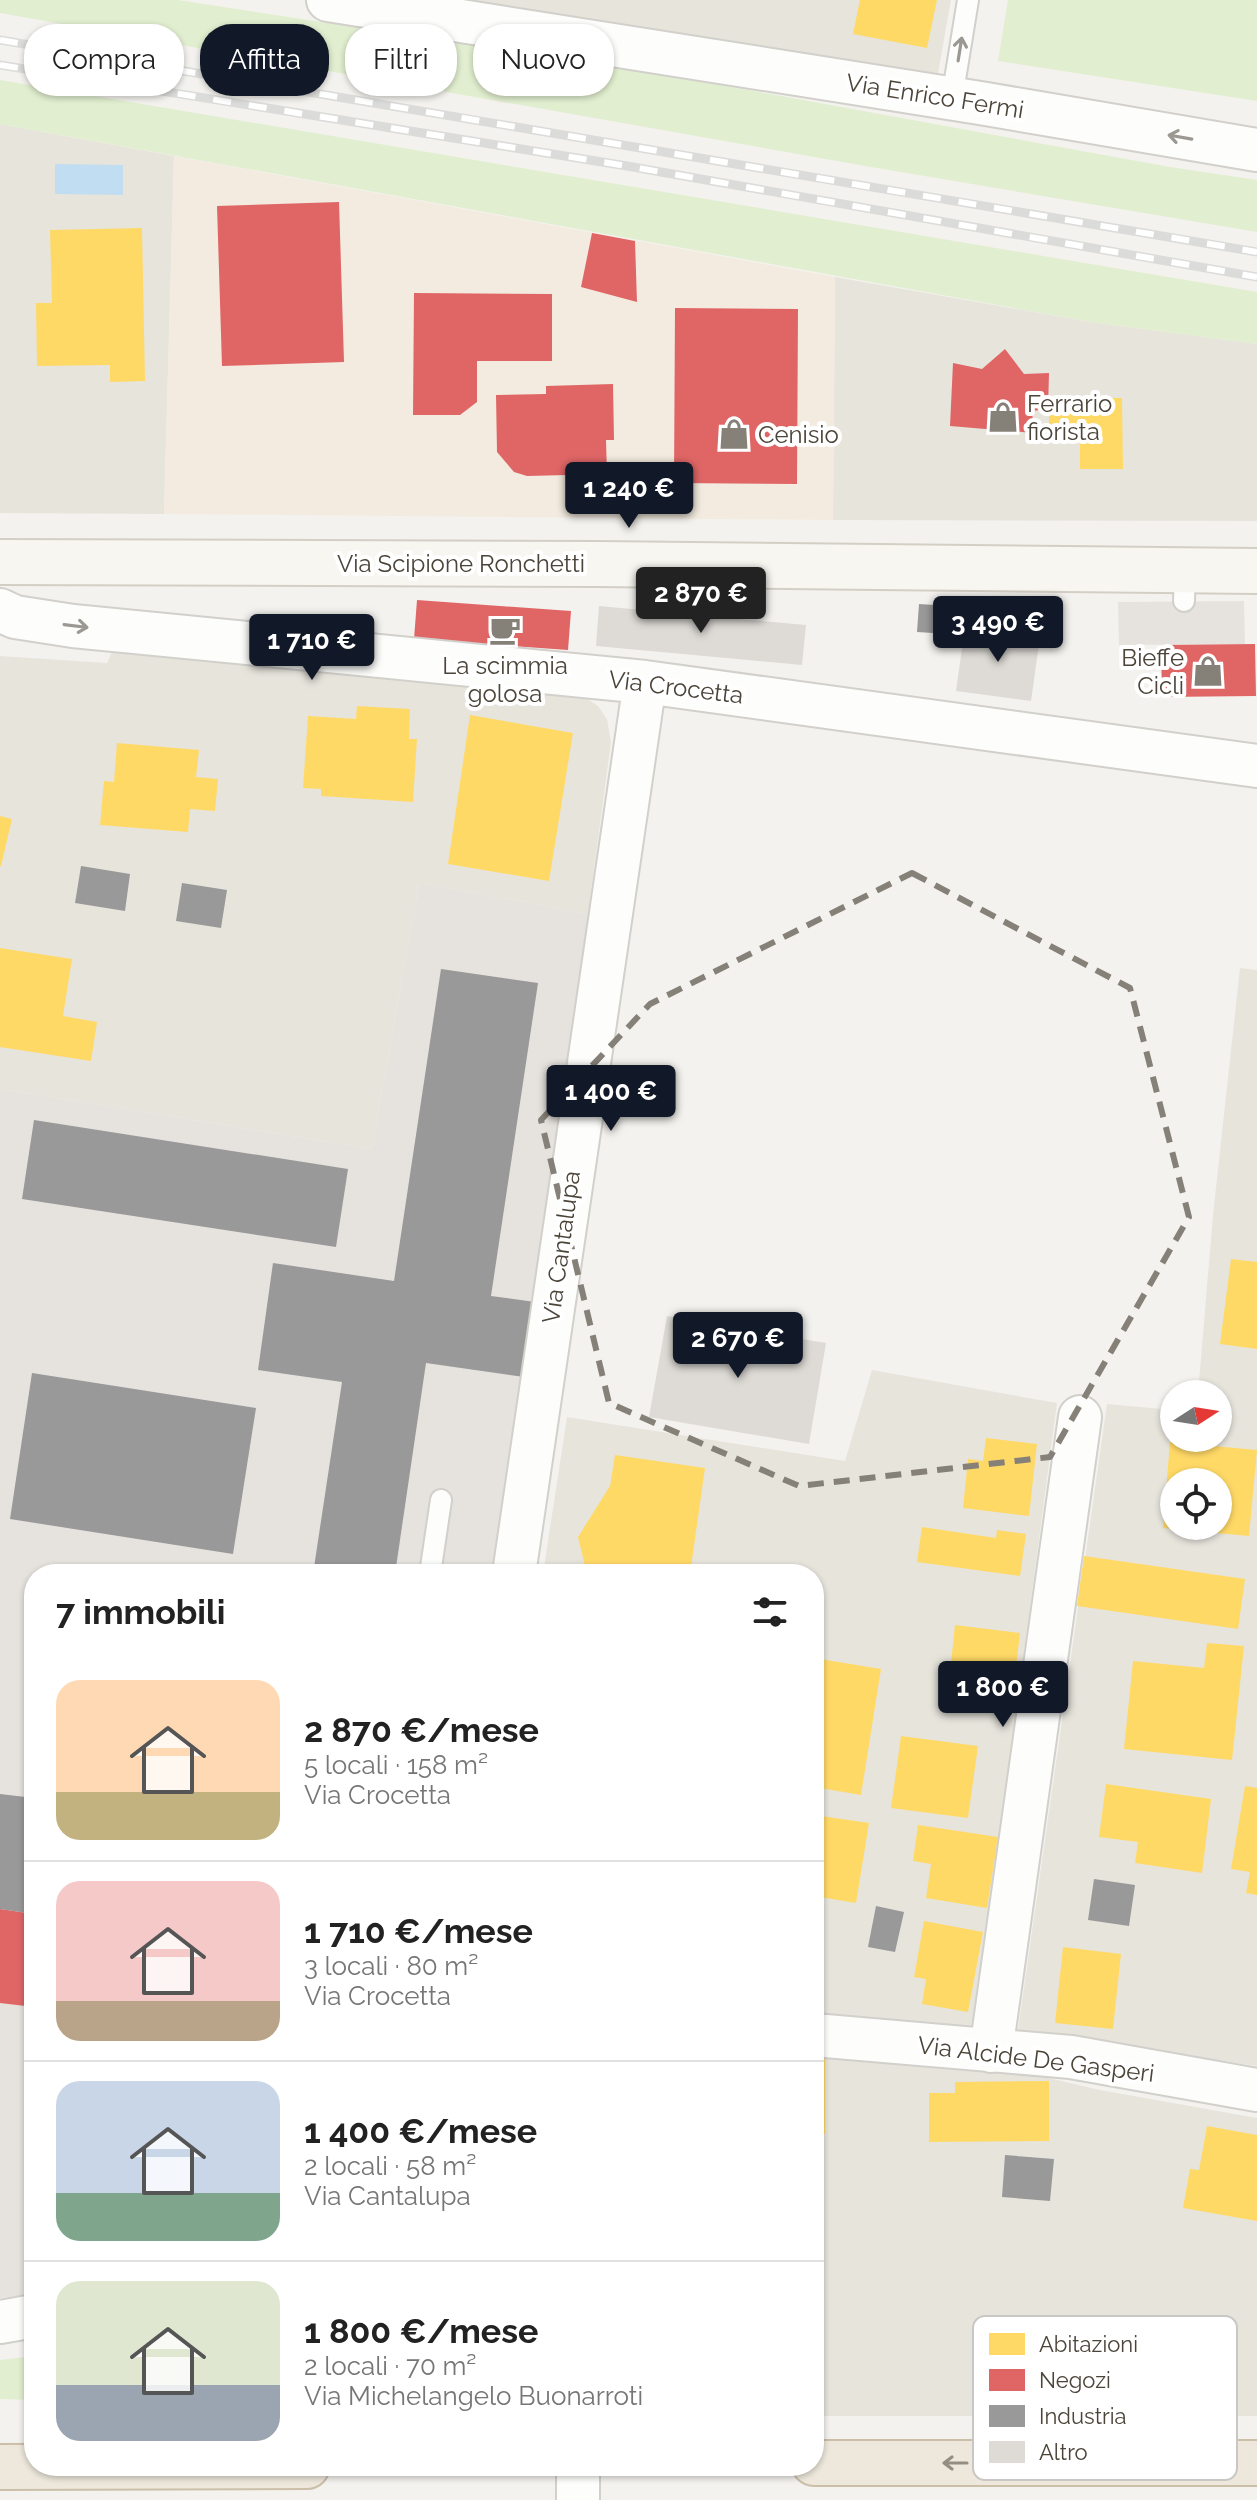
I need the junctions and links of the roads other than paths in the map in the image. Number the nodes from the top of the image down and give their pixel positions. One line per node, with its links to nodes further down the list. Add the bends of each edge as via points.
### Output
1 (328, 0): 3 (street, Via Enrico Fermi)
2 (968, 0): 3 (lane, one-way to 2)
3 (952, 98): 4 (street, Via Enrico Fermi, one-way to 3)
4 (1257, 150)
5 (0, 562): 6 (main road, Via Scipione Ronchetti, via 597,564 1184,586)
6 (1257, 571)
7 (0, 610): 8 (street, Via Crocetta, one-way to 8, via 73,626)
8 (645, 682): 9 (street, Via Crocetta); 13 (street, Via Cantalupa)
9 (1257, 766)
10 (1080, 1417): 15 (street)
11 (441, 1500): 12 (lane)
12 (431, 1564)
13 (515, 1564)
14 (824, 2036): 15 (street, Via Alcide De Gasperi)
15 (991, 2051): 16 (street, Via Alcide De Gasperi, via 1071,2057)
16 (1257, 2090)
17 (24, 2318): 18 (street)
18 (0, 2322)
19 (0, 2456): 20 (highway)
20 (24, 2459)
21 (824, 2463): 22 (highway, one-way to 21)
22 (973, 2463)
23 (0, 2467): 24 (highway)
24 (24, 2467)
25 (578, 2476): 26 (street)
26 (578, 2500)

